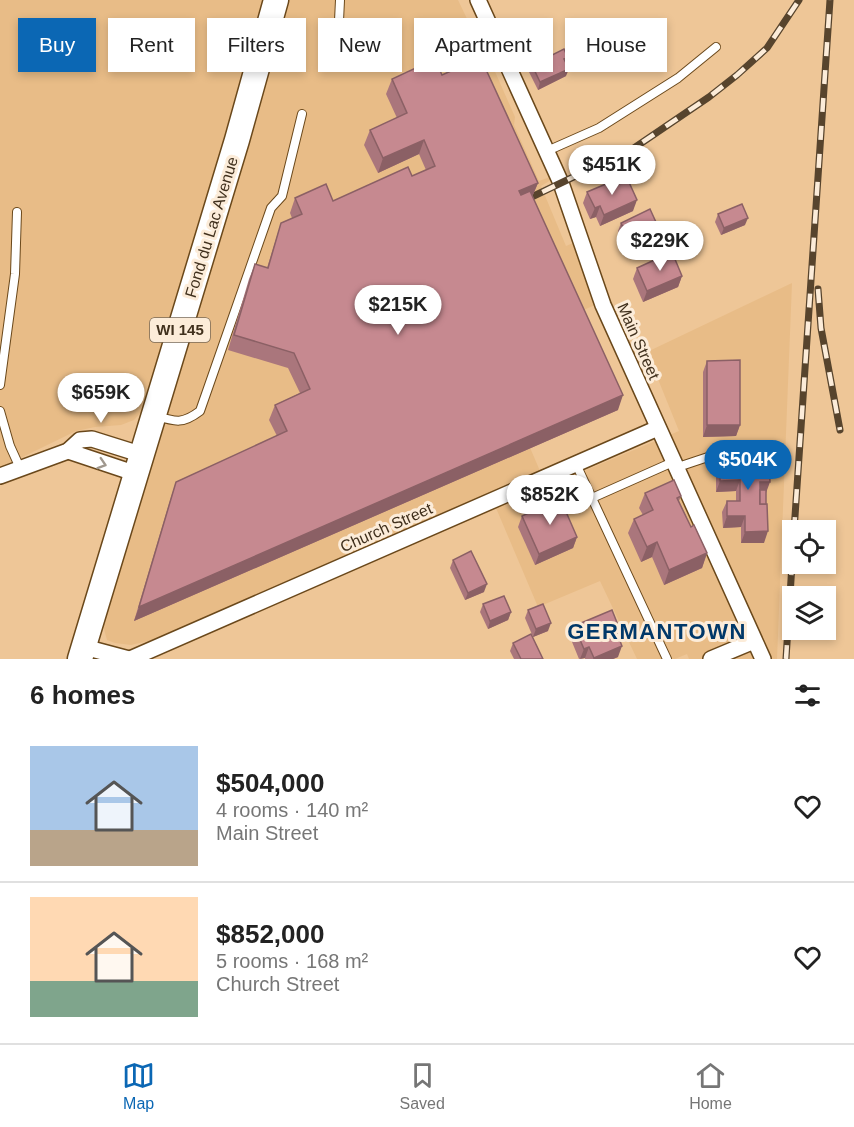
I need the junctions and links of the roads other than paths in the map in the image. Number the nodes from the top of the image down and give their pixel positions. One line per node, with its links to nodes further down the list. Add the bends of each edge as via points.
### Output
1 (276, 0): 11 (main road, Fond du Lac Avenue / WI 145)
2 (340, 0): 4 (lane)
3 (478, 0): 7 (street, Main Street)
4 (339, 18)
5 (716, 47): 7 (lane, via 678,78 599,128)
6 (302, 114): 11 (lane, via 282,196 271,208 200,411 189,420 174,422)
7 (547, 151): 12 (street, Main Street, via 603,305)
8 (17, 212): 9 (lane, via 15,274)
9 (0, 385)
10 (0, 411): 17 (lane)
11 (154, 416): 15 (main road, Fond du Lac Avenue / WI 145)
12 (658, 428): 14 (street, Church Street); 16 (street, Main Street)
13 (751, 461): 16 (lane, via 708,457)
14 (576, 464): 19 (lane); 22 (street, Church Street)
15 (140, 465): 17 (street, via 68,451); 21 (main road, Fond du Lac Avenue / WI 145)
16 (674, 465): 19 (lane); 20 (street, Main Street)
17 (20, 468): 18 (street)
18 (0, 476)
19 (592, 498): 23 (lane)
20 (754, 641): 24 (street); 25 (street, Main Street)
21 (82, 653): 22 (street, Church Street)
22 (129, 659)
23 (667, 659)
24 (711, 659)
25 (763, 659)

